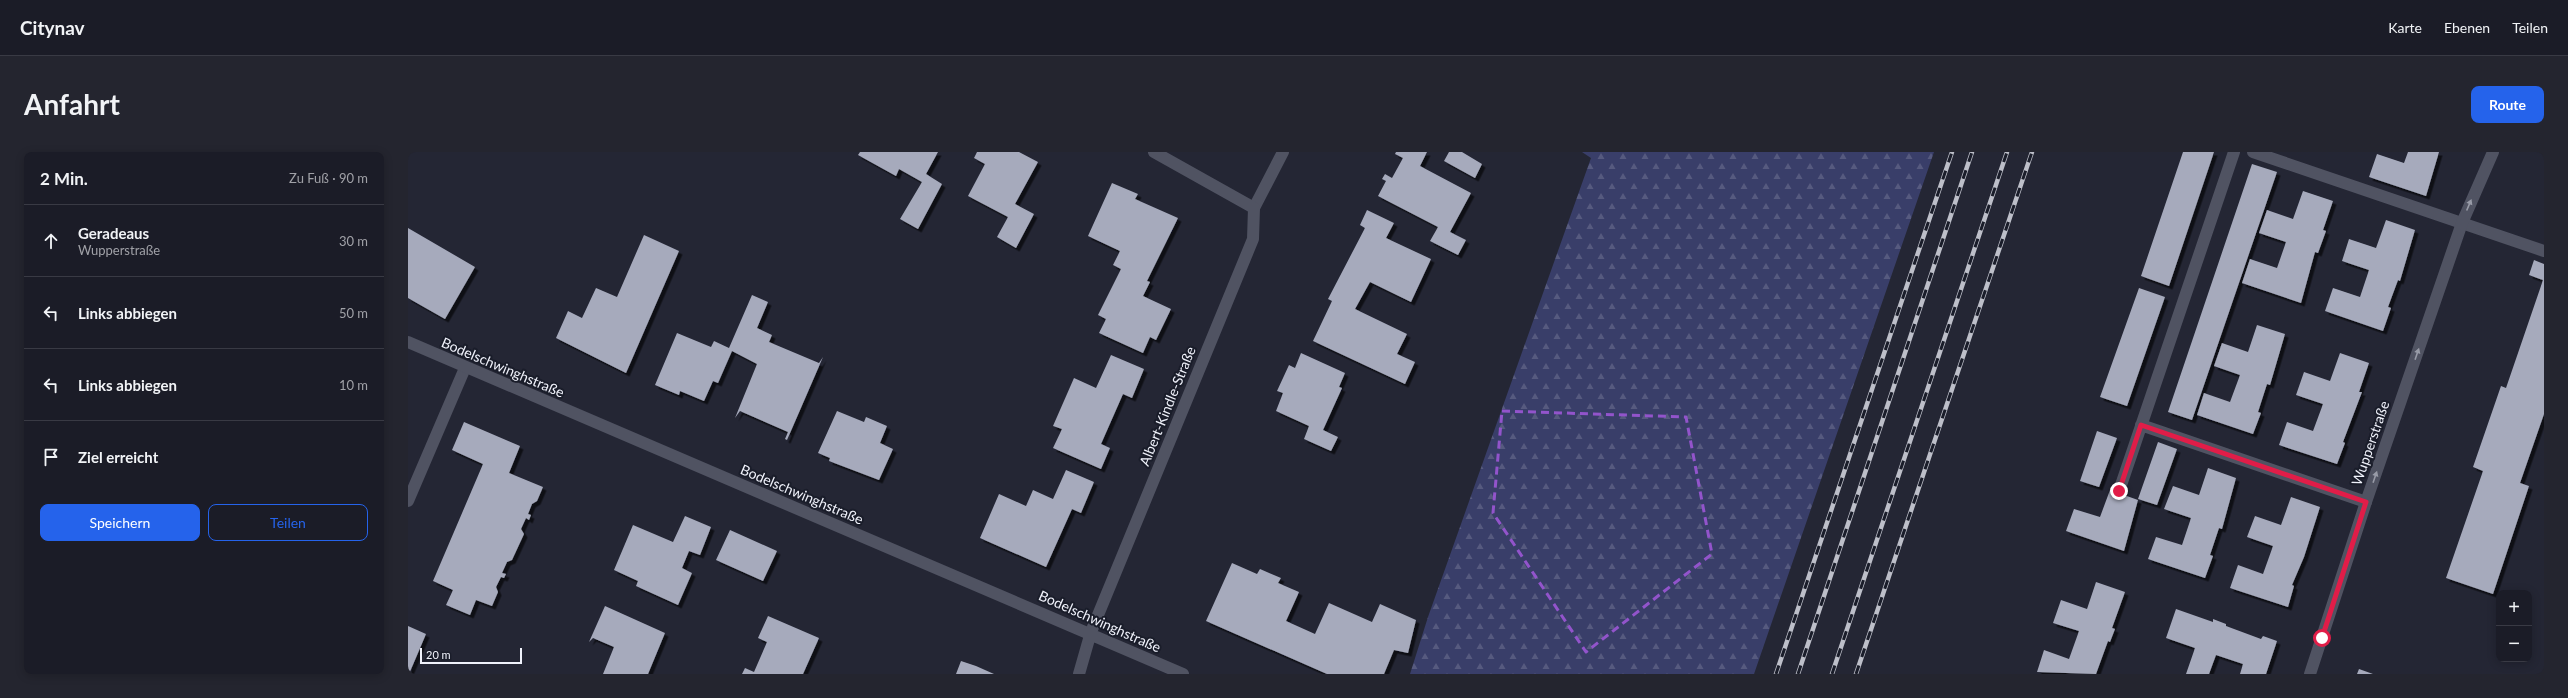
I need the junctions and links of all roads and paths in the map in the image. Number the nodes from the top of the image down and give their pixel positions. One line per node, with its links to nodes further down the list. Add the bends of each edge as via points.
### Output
1 (1154, 152): 6 (street)
2 (1283, 152): 6 (street, Albert-Kindle-Straße)
3 (2234, 152): 11 (street)
4 (2253, 152): 7 (street)
5 (2493, 152): 7 (street, Wupperstraße, one-way to 5)
6 (1254, 208): 15 (street, Albert-Kindle-Straße, via 1253,238)
7 (2462, 223): 8 (street); 14 (street, Wupperstraße, one-way to 7)
8 (2544, 251)
9 (408, 342): 10 (street, Bodelschwinghstraße)
10 (465, 368): 13 (street); 15 (street, Bodelschwinghstraße)
11 (2141, 425): 12 (street); 14 (street)
12 (2119, 491)
13 (408, 501)
14 (2366, 502): 18 (street, Wupperstraße)
15 (1091, 632): 16 (street, Albert-Kindle-Straße); 17 (street, Bodelschwinghstraße)
16 (1079, 674)
17 (1183, 674)
18 (2310, 674)

